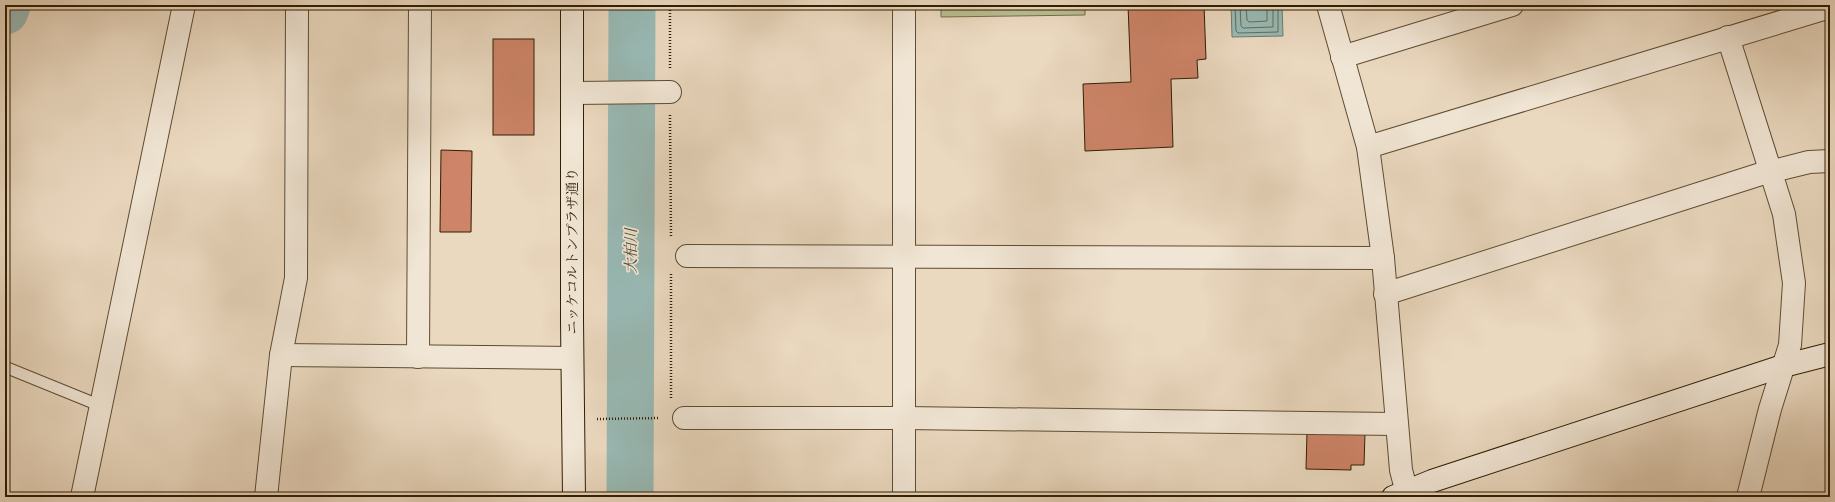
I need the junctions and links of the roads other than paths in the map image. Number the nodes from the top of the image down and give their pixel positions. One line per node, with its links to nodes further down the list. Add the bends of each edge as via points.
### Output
1 (184, 5): 26 (street)
2 (297, 5): 21 (street, via 296,278)
3 (420, 5): 22 (street)
4 (572, 5): 12 (street, ニッケコルトンプラザ通り)
5 (904, 5): 17 (street)
6 (1328, 5): 10 (street)
7 (1512, 5): 10 (street)
8 (1830, 7): 9 (street)
9 (1728, 37): 13 (street); 15 (street)
10 (1342, 58): 13 (street)
11 (670, 92): 12 (street)
12 (572, 93): 23 (street, ニッケコルトンプラザ通り)
13 (1368, 147): 18 (street)
14 (1830, 161): 15 (street, via 1809,162)
15 (1770, 172): 19 (street); 24 (street, via 1784,214 1794,283 1790,345)
16 (687, 256): 17 (street)
17 (904, 257): 18 (street); 28 (street)
18 (1383, 258): 19 (street)
19 (1385, 294): 29 (street)
20 (1830, 354): 24 (street)
21 (280, 355): 22 (street); 32 (street)
22 (418, 356): 23 (street)
23 (572, 358): 33 (street, ニッケコルトンプラザ通り)
24 (1784, 366): 30 (street); 35 (street, via 1770,409)
25 (5, 367): 26 (lane)
26 (101, 406): 31 (street)
27 (673, 413): 28 (street)
28 (904, 418): 29 (street); 34 (street)
29 (1396, 424): 30 (street)
30 (1402, 495)
31 (82, 497)
32 (266, 497)
33 (574, 497)
34 (904, 497)
35 (1748, 497)

